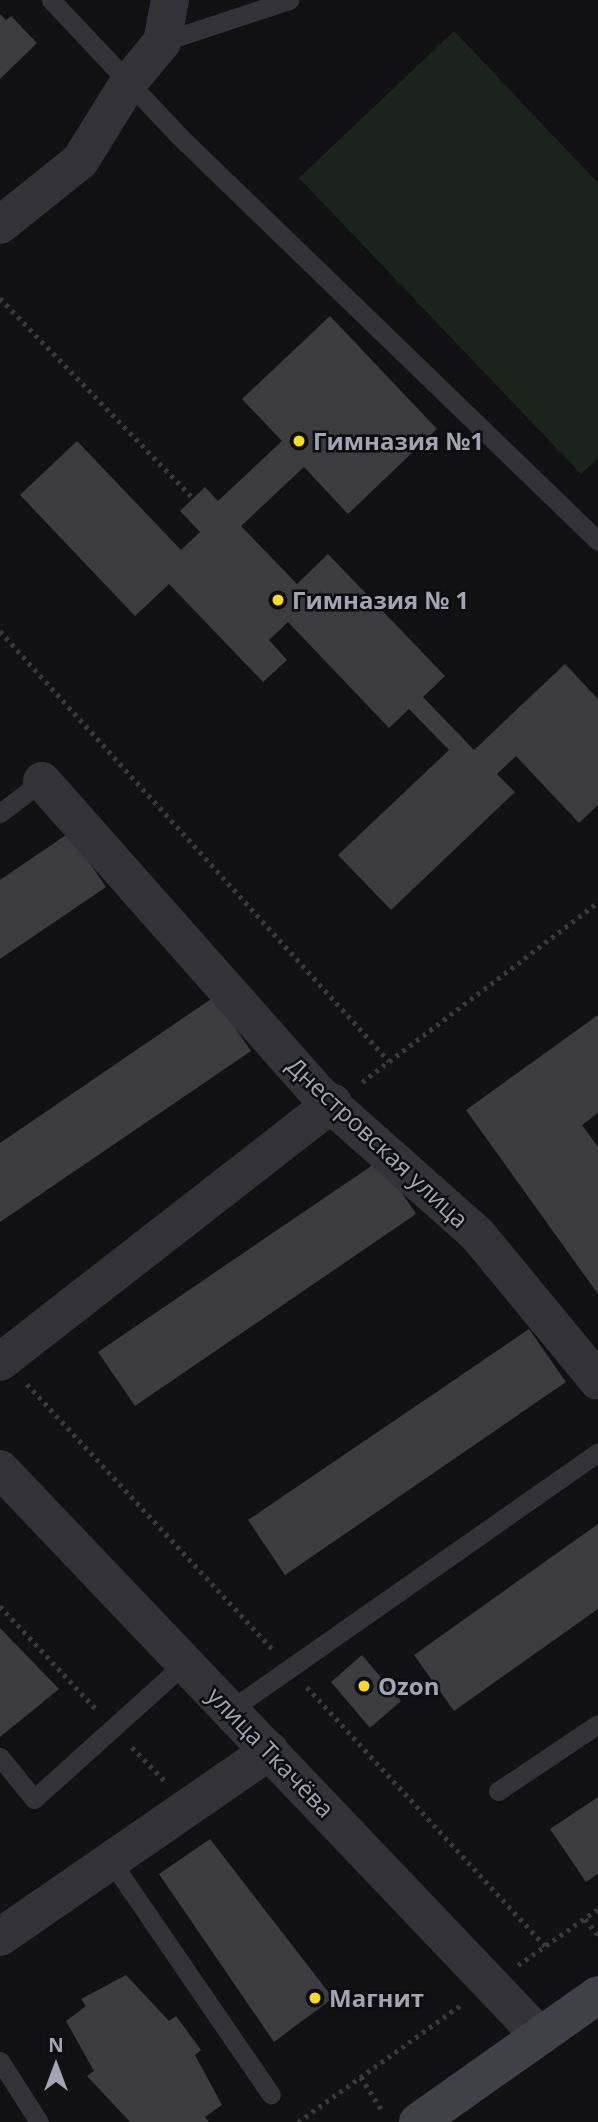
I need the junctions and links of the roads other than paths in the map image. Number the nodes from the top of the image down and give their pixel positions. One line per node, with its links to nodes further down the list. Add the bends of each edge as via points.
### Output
1 (51, 0): 5 (lane)
2 (170, 0): 4 (street)
3 (289, 0): 4 (lane)
4 (162, 42): 5 (street)
5 (129, 82): 6 (street, via 80,161); 7 (lane)
6 (0, 225)
7 (598, 541)
8 (42, 781): 9 (lane); 10 (street, Днестровская улица, via 318,1093)
9 (0, 813)
10 (333, 1103): 11 (street); 12 (street, Днестровская улица, via 477,1234)
11 (0, 1362)
12 (598, 1381)
13 (598, 1451): 16 (lane)
14 (0, 1469): 15 (street, улица Ткачёва)
15 (185, 1663): 16 (street, улица Ткачёва); 19 (lane, via 34,1799)
16 (230, 1710): 18 (street, улица Ткачёва)
17 (598, 1724): 20 (lane)
18 (270, 1751): 21 (street); 24 (street, улица Ткачёва)
19 (0, 1758)
20 (498, 1791)
21 (111, 1861): 22 (street); 26 (lane)
22 (0, 1937)
23 (598, 1995): 24 (street)
24 (540, 2036): 28 (street)
25 (0, 2062): 27 (lane)
26 (271, 2095)
27 (38, 2122)
28 (418, 2122)

